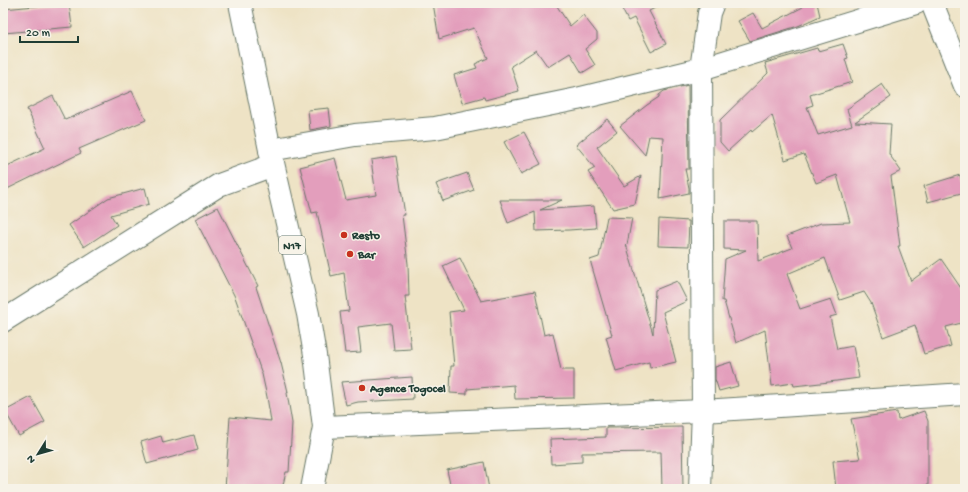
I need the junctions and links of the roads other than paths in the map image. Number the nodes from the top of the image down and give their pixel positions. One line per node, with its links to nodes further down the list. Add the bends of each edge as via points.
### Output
1 (240, 3): 7 (street, N17)
2 (713, 3): 5 (street, via 709,13)
3 (916, 3): 5 (street)
4 (932, 3): 6 (street)
5 (701, 69): 7 (street, via 577,99 435,128 355,135); 10 (street)
6 (965, 86)
7 (272, 157): 8 (street, via 219,185); 11 (street, N17, via 308,314)
8 (3, 321)
9 (965, 394): 10 (street)
10 (703, 411): 11 (street); 13 (street)
11 (324, 427): 12 (street, N17)
12 (312, 489)
13 (700, 489)

